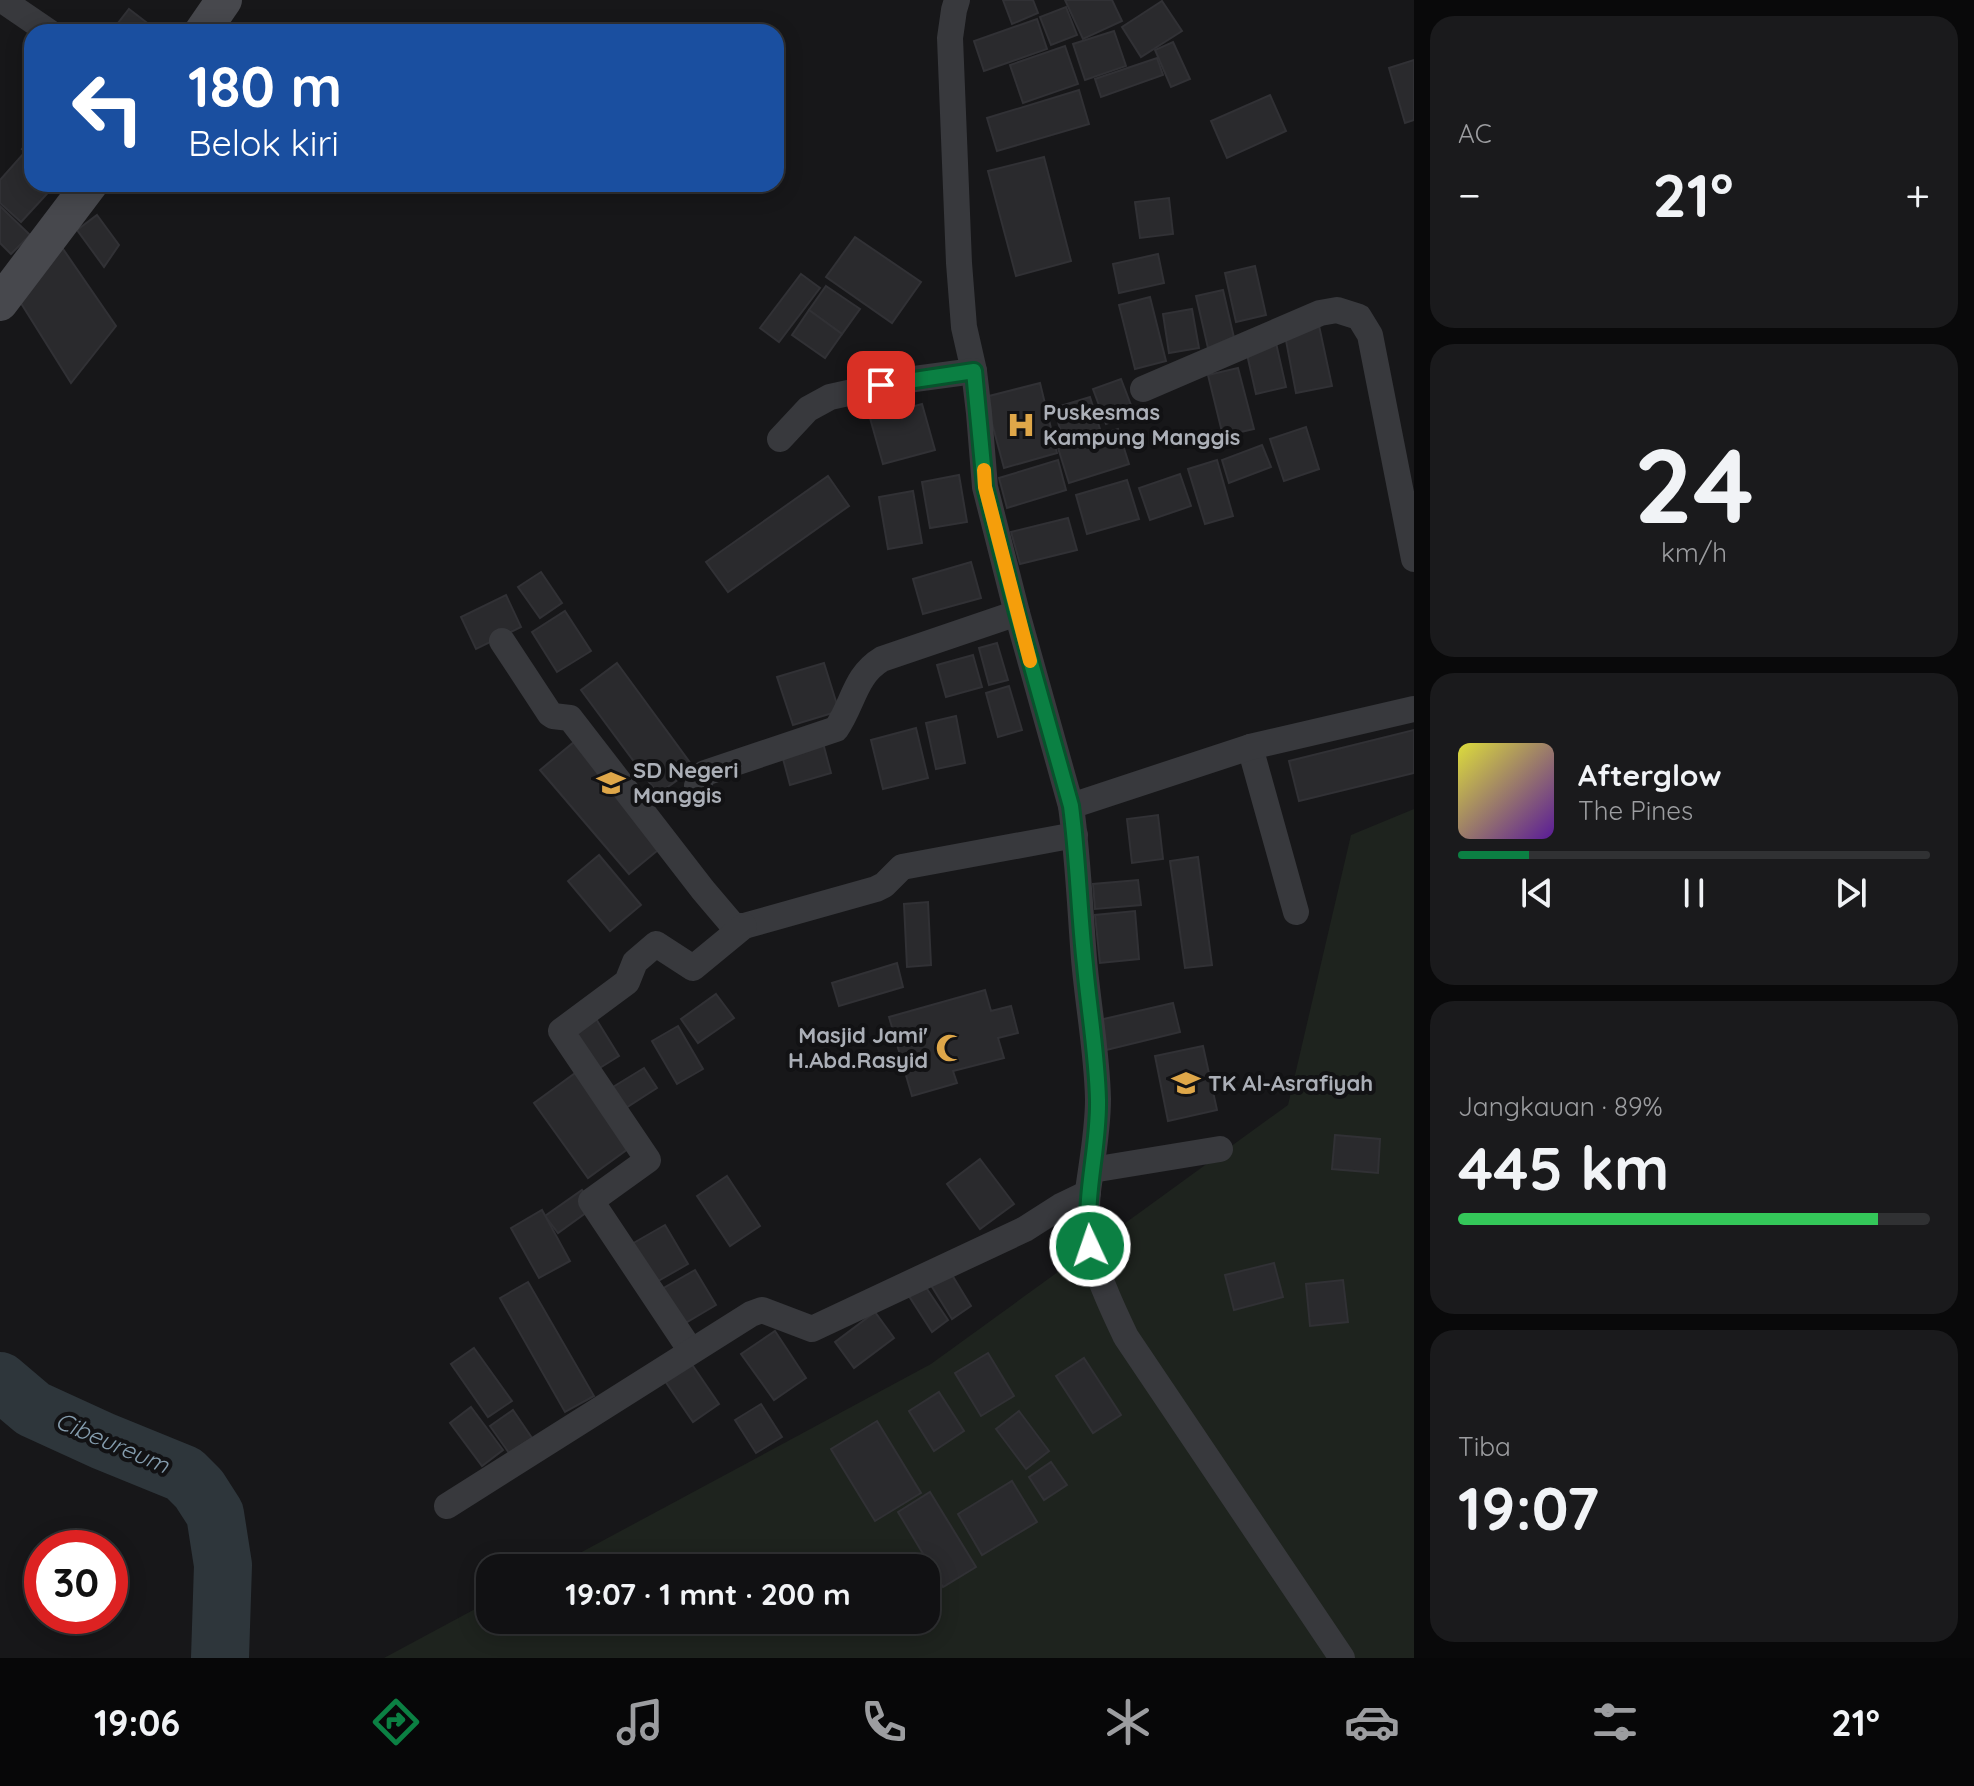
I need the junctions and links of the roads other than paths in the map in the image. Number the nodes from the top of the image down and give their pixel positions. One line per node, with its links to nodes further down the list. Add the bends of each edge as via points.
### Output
1 (2, 0): 4 (street)
2 (224, 0): 5 (street)
3 (957, 0): 8 (street, via 950,38 959,263)
4 (37, 24)
5 (208, 24)
6 (84, 192): 7 (street)
7 (0, 303)
8 (974, 371): 10 (street, via 830,397 808,409); 12 (street, via 985,487)
9 (1143, 389): 11 (street, via 1320,313 1337,310 1359,317 1370,335)
10 (780, 439)
11 (1414, 559)
12 (1017, 613): 16 (street, via 882,659 861,678 836,729 705,773); 17 (street)
13 (502, 641): 20 (street, via 550,714 570,718 712,901 731,923)
14 (1414, 709): 15 (street)
15 (1250, 747): 17 (street); 19 (street)
16 (697, 786)
17 (1071, 806): 18 (street)
18 (1075, 835): 20 (street, via 902,867 876,889); 22 (street, via 1098,1102)
19 (1296, 912)
20 (744, 926): 23 (street, via 693,968 656,944 635,962 627,982 561,1031 648,1160 591,1201)
21 (1220, 1149): 22 (street)
22 (1090, 1182): 23 (street, via 1025,1229 812,1329 762,1310); 25 (street, via 1090,1246 1126,1337)
23 (691, 1351): 24 (street)
24 (447, 1506)
25 (1342, 1658)

